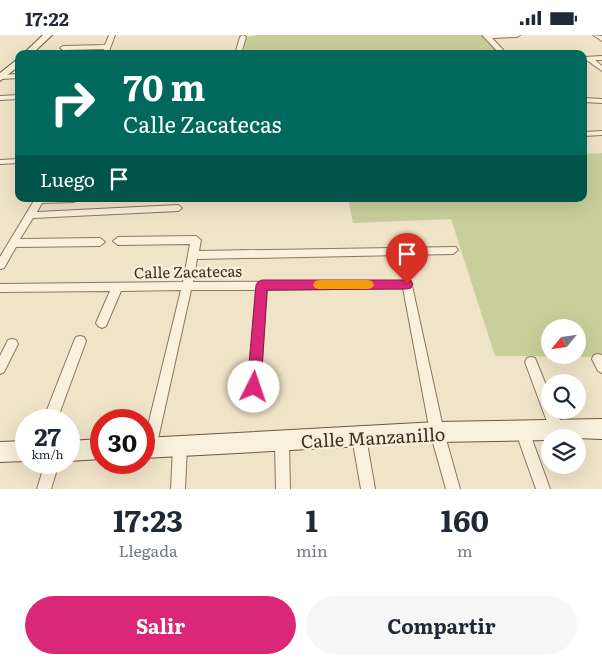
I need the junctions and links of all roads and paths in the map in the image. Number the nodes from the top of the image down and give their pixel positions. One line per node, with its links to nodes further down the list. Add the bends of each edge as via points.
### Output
1 (48, 35): 10 (street)
2 (112, 35): 8 (street)
3 (517, 35): 5 (street)
4 (596, 35): 7 (street)
5 (486, 36): 13 (street)
6 (242, 37): 12 (street)
7 (602, 39)
8 (108, 47): 9 (street); 11 (street)
9 (63, 48)
10 (31, 50)
11 (107, 50)
12 (239, 50)
13 (500, 50)
14 (602, 58): 15 (street)
15 (587, 59): 17 (street)
16 (15, 65): 19 (street)
17 (602, 69)
18 (15, 76): 19 (street)
19 (1, 77)
20 (15, 97): 21 (street)
21 (0, 98)
22 (587, 100): 23 (street)
23 (602, 101)
24 (602, 133): 25 (street)
25 (587, 134)
26 (15, 161): 27 (street)
27 (0, 162)
28 (37, 202): 30 (street)
29 (178, 208): 30 (street)
30 (30, 215): 33 (street)
31 (118, 241): 35 (street, via 196,240)
32 (100, 242): 33 (street)
33 (13, 243): 36 (street)
34 (453, 250): 35 (street)
35 (193, 255): 39 (street)
36 (0, 265)
37 (262, 285): 39 (street, Calle Zacatecas); 46 (street); 54 (street, Calle Zacatecas, via 407,284)
38 (118, 287): 39 (street, Calle Zacatecas); 40 (street, Calle Zacatecas); 41 (street)
39 (187, 287): 48 (street)
40 (0, 288)
41 (102, 323)
42 (80, 341): 47 (street)
43 (12, 344): 45 (street)
44 (531, 363): 49 (street)
45 (0, 368)
46 (254, 387)
47 (54, 409)
48 (155, 413)
49 (557, 429)
50 (522, 430): 51 (street, Calle Manzanillo); 54 (street, Calle Manzanillo); 67 (street)
51 (541, 430)
52 (586, 431): 53 (street, Calle Manzanillo)
53 (601, 431)
54 (438, 432): 55 (street, Calle Manzanillo); 66 (street)
55 (359, 437): 56 (street, Calle Manzanillo); 65 (street)
56 (282, 442): 57 (street, Calle Manzanillo); 64 (street)
57 (180, 447): 58 (street, Calle Manzanillo); 63 (street)
58 (155, 448)
59 (15, 451): 60 (street)
60 (0, 452)
61 (49, 474): 62 (street)
62 (44, 489)
63 (178, 489)
64 (283, 489)
65 (368, 489)
66 (453, 489)
67 (543, 489)

